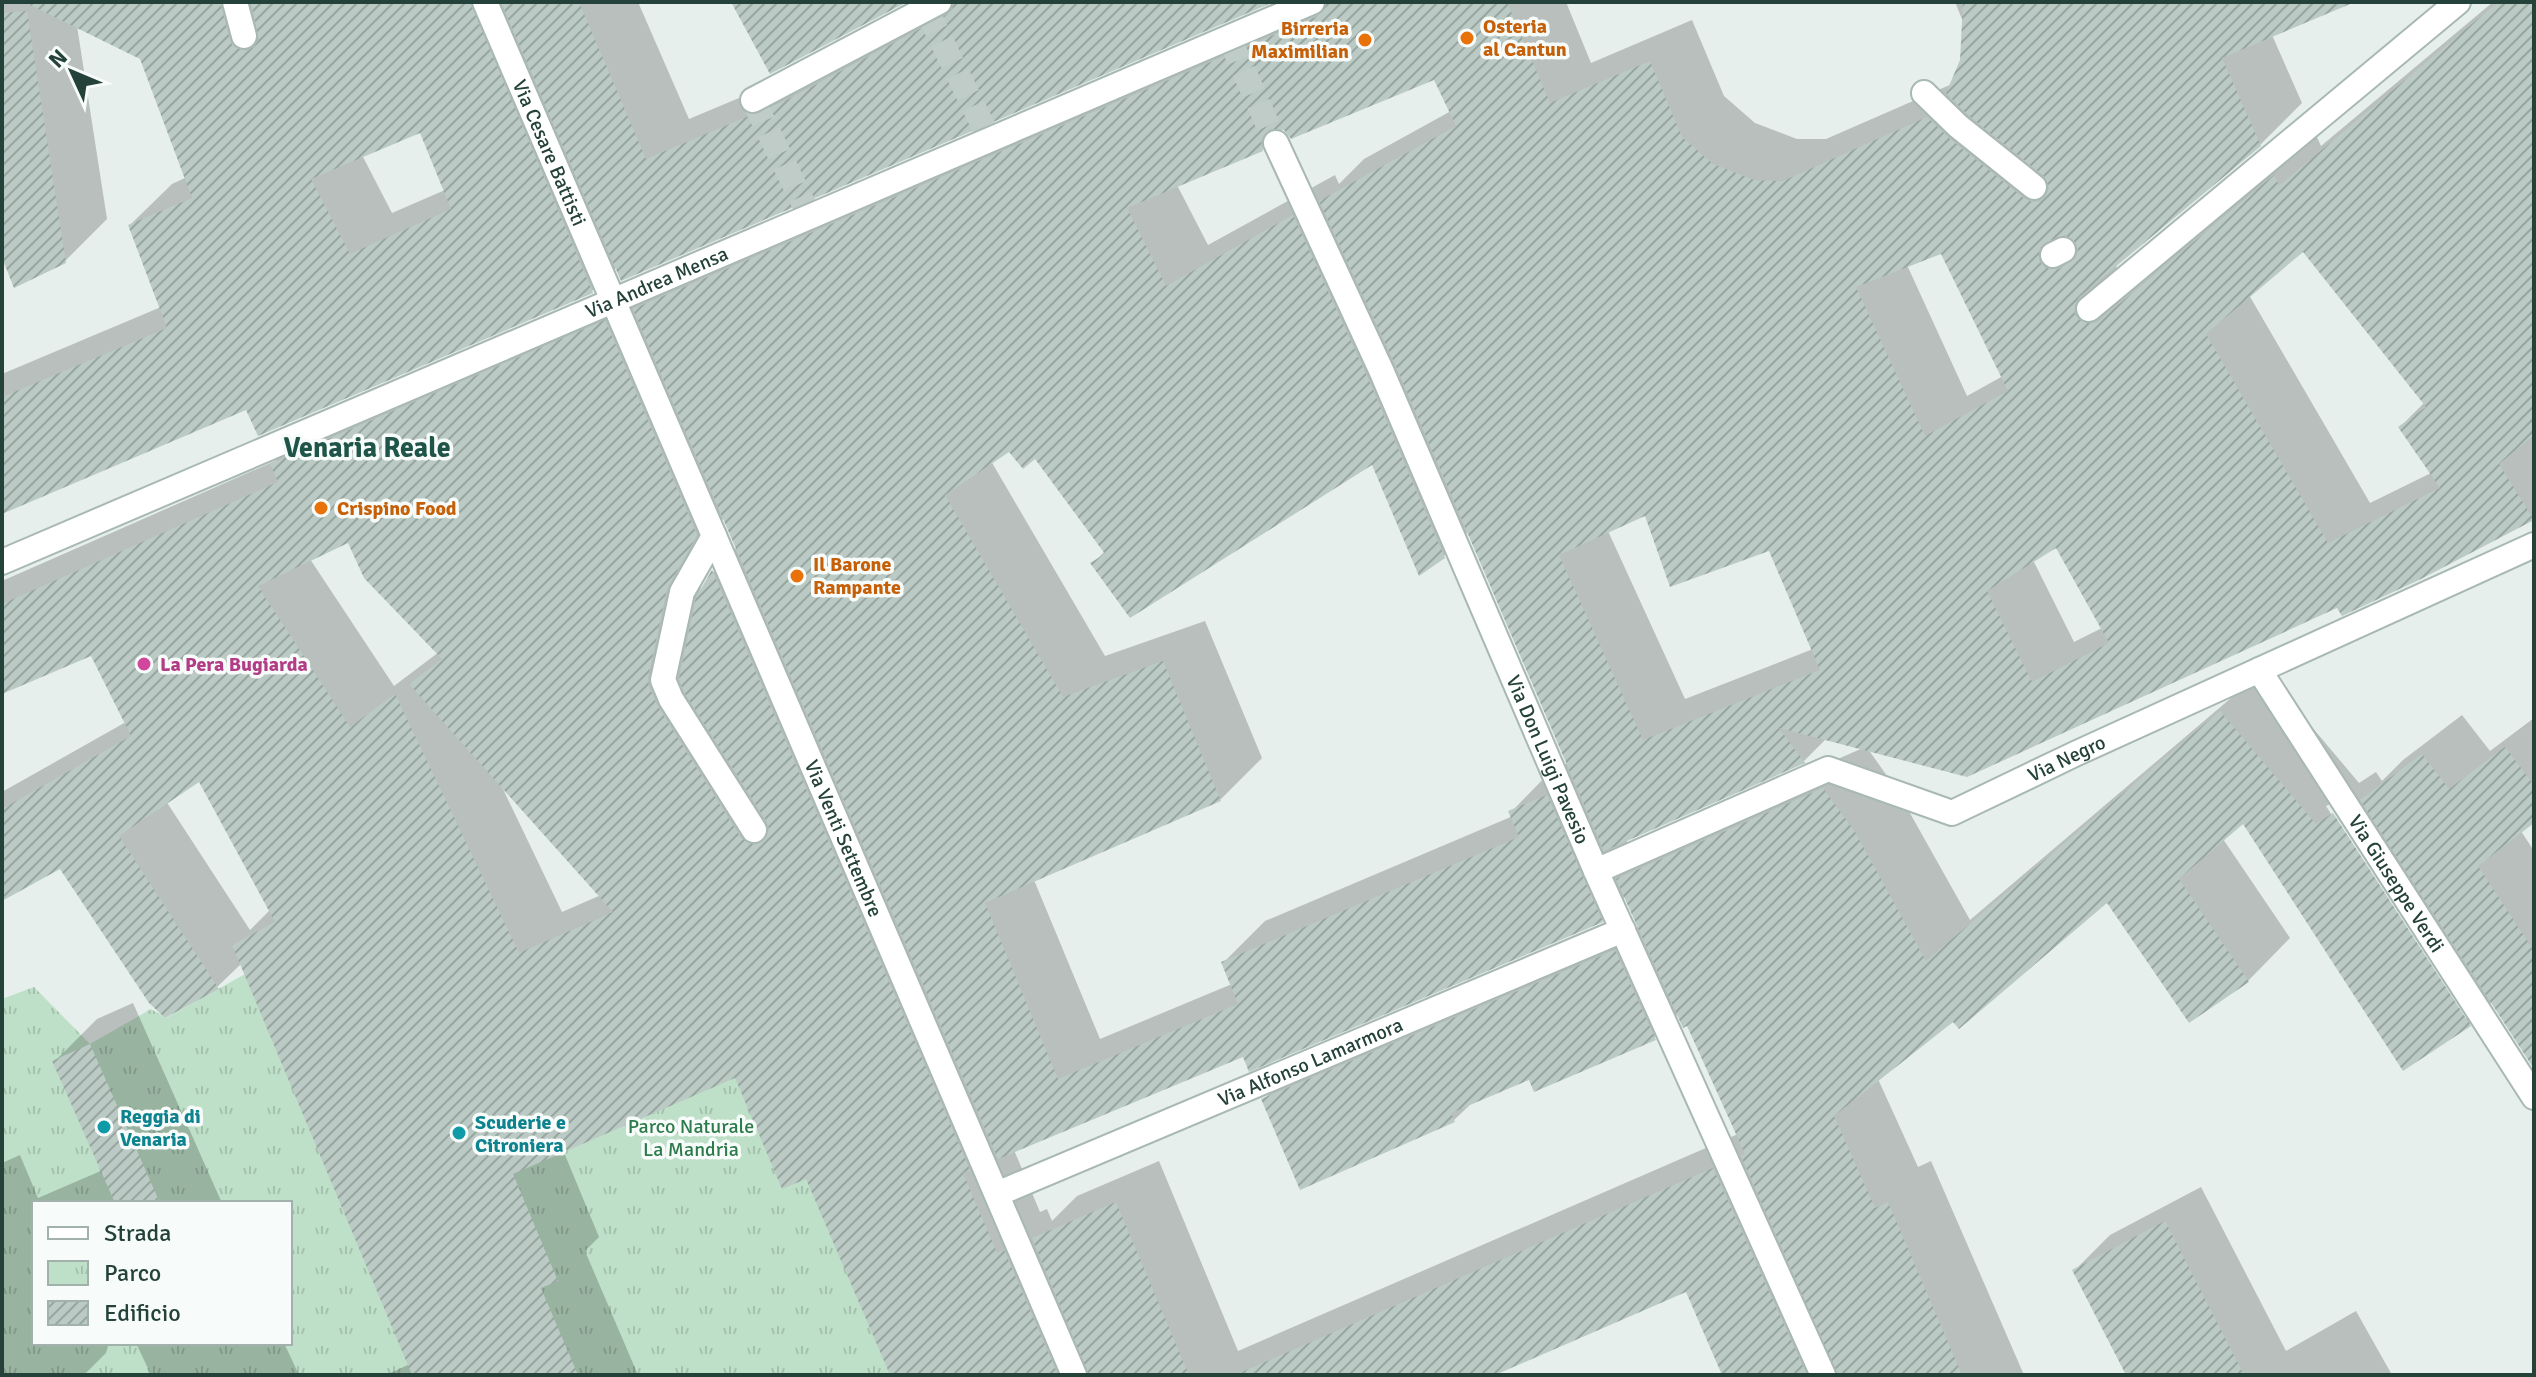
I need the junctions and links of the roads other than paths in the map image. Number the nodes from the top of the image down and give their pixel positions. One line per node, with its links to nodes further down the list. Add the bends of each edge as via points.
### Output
1 (235, 2): 6 (street)
2 (485, 2): 11 (street, Via Cesare Battisti)
3 (939, 2): 8 (street)
4 (1312, 2): 11 (street, Via Andrea Mensa)
5 (2458, 2): 12 (street)
6 (244, 36)
7 (1924, 93): 10 (street)
8 (753, 100)
9 (1276, 143): 18 (street, Via Don Luigi Pavesio, via 1381,370)
10 (2034, 187)
11 (614, 302): 13 (street, Via Venti Settembre); 15 (street, Via Andrea Mensa)
12 (2089, 309)
13 (714, 536): 17 (street, via 682,592 663,680); 21 (street, Via Venti Settembre)
14 (2534, 545): 16 (street, Via Negro)
15 (2, 562)
16 (2259, 670): 18 (street, Via Negro, via 1952,813 1828,769); 20 (street, Via Giuseppe Verdi)
17 (754, 830)
18 (1596, 871): 19 (street, Via Don Luigi Pavesio)
19 (1623, 930): 21 (street, Via Alfonso Lamarmora); 23 (street, Via Don Luigi Pavesio)
20 (2534, 1097)
21 (997, 1194): 22 (street, Via Venti Settembre)
22 (1074, 1375)
23 (1823, 1375)

